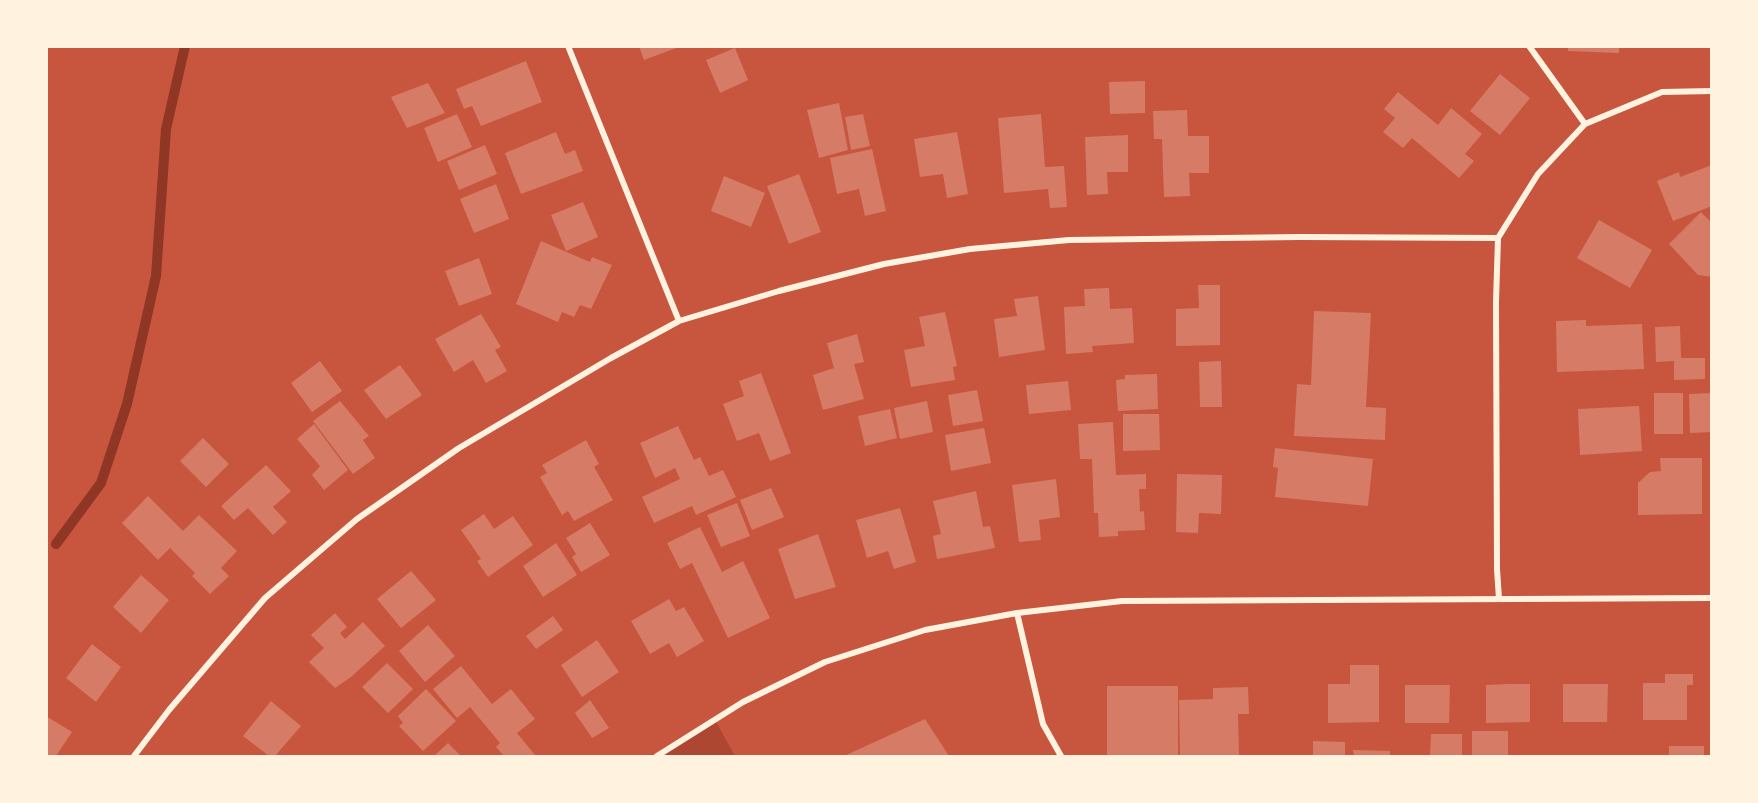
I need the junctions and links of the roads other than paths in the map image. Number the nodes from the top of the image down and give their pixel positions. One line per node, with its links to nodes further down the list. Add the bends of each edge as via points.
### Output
1 (568, 46): 6 (street)
2 (1529, 46): 4 (street)
3 (1712, 91): 4 (street, via 1662,92)
4 (1585, 124): 5 (street, via 1538,174)
5 (1498, 238): 6 (street, via 1069,240 970,249 884,264); 8 (street)
6 (679, 321): 10 (street, via 459,448 357,519 265,598)
7 (1712, 597): 8 (street)
8 (1499, 599): 9 (street, via 1122,601)
9 (1017, 613): 11 (street, via 925,630 825,662 743,702); 12 (street, via 1043,724)
10 (134, 756)
11 (657, 756)
12 (1061, 756)

